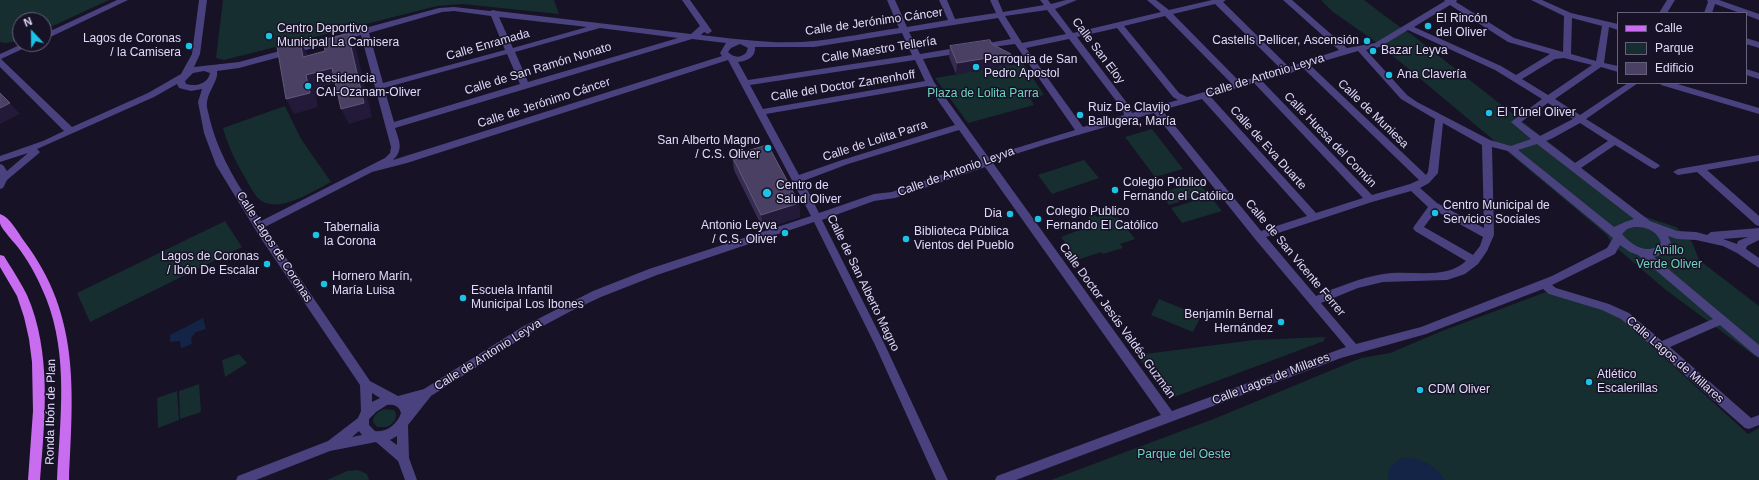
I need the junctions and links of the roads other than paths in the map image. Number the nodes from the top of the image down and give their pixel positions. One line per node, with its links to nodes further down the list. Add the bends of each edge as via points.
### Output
1 (124, 0): 34 (street)
2 (203, 0): 47 (street)
3 (686, 0): 29 (street, Calle de San Alberto Magno)
4 (891, 0): 32 (street, Calle Doctor Jesús Valdés Guzmán)
5 (943, 0): 25 (street)
6 (994, 0): 22 (street)
7 (1073, 0): 15 (street, Calle de Jerónimo Cáncer)
8 (1151, 0): 20 (street)
9 (1287, 0): 45 (street)
10 (1450, 0): 30 (street, Calle de Antonio Leyva); 48 (street, via 1511,40)
11 (1535, 0): 23 (street)
12 (1671, 0): 17 (street)
13 (1713, 0): 18 (street); 19 (street)
14 (1220, 1): 20 (street, Calle Maestro Tellería); 57 (street)
15 (1047, 4): 22 (street, Calle de Jerónimo Cáncer); 36 (street, Calle San Eloy)
16 (493, 12): 27 (street); 33 (street, via 449,9); 44 (street)
17 (1665, 12)
18 (1708, 12)
19 (1745, 12)
20 (1167, 13): 28 (street, Calle Maestro Tellería); 68 (street)
21 (1747, 13): 24 (street)
22 (1000, 15): 25 (street, Calle de Jerónimo Cáncer); 40 (street)
23 (1568, 15): 26 (street); 48 (street)
24 (1759, 17)
25 (953, 23): 32 (street, Calle de Jerónimo Cáncer)
26 (1606, 23): 31 (street); 54 (street)
27 (602, 25): 35 (street); 44 (street, Calle Enramada)
28 (1119, 25): 36 (street, Calle Maestro Tellería); 74 (street, via 1176,95)
29 (705, 26): 35 (street); 37 (street, Calle de San Alberto Magno)
30 (1408, 26): 43 (street, Calle de Antonio Leyva, via 1377,46); 61 (street)
31 (1617, 27)
32 (905, 30): 41 (street, Calle de Jerónimo Cáncer, via 809,45); 50 (street, Calle Doctor Jesús Valdés Guzmán)
33 (364, 31): 55 (street, via 239,65); 70 (street)
34 (52, 33)
35 (693, 36): 37 (street); 69 (street, Calle de San Ramón Nonato)
36 (1071, 36): 40 (street, Calle Maestro Tellería); 80 (street, Calle San Eloy, via 1127,109)
37 (713, 38): 39 (street); 49 (street, Calle de San Alberto Magno)
38 (1747, 41): 42 (street)
39 (739, 42): 41 (street); 49 (street, via 728,45)
40 (1019, 43): 50 (street, Calle Maestro Tellería); 86 (street)
41 (749, 44): 49 (street, via 752,50 749,56 740,59)
42 (1759, 45)
43 (1361, 49): 45 (street, Calle de Antonio Leyva); 81 (street, via 1404,97)
44 (510, 51): 69 (street); 70 (street, Calle Enramada)
45 (1345, 51): 53 (street, Calle de Antonio Leyva)
46 (12, 52): 51 (street)
47 (196, 54): 55 (street); 59 (street)
48 (1567, 55): 54 (street); 61 (street, via 1553,56)
49 (728, 56): 64 (street, Calle de San Alberto Magno); 99 (street, Calle de Jerónimo Cáncer, via 404,161)
50 (917, 56): 64 (street, Calle Maestro Tellería); 65 (street, Calle Doctor Jesús Valdés Guzmán)
51 (0, 57)
52 (0, 62): 85 (street)
53 (1304, 64): 57 (street, Calle de Antonio Leyva); 102 (street, Calle de Muniesa)
54 (1600, 64): 56 (street); 75 (street)
55 (209, 69): 59 (street, via 199,69); 63 (street, via 214,75)
56 (1617, 69)
57 (1288, 71): 62 (street, Calle de Antonio Leyva)
58 (1747, 72): 60 (street)
59 (185, 75): 71 (street, via 181,84); 72 (street)
60 (1759, 76)
61 (1516, 79): 75 (street)
62 (1256, 80): 68 (street, Calle de Antonio Leyva); 105 (street, Calle Huesa del Común)
63 (209, 82): 71 (street, via 199,87); 76 (street)
64 (745, 83): 79 (street, Calle de San Alberto Magno)
65 (930, 84): 79 (street, Calle del Doctor Zamenhoff); 84 (street, Calle Doctor Jesús Valdés Guzmán)
66 (1632, 84): 82 (street)
67 (1667, 84): 78 (street)
68 (1238, 85): 73 (street, Calle de Antonio Leyva)
69 (525, 86): 83 (street, Calle de San Ramón Nonato)
70 (379, 87): 83 (street)
71 (186, 88): 72 (street); 76 (street)
72 (151, 95): 85 (street)
73 (1204, 95): 74 (street, Calle de Antonio Leyva); 107 (street, Calle de Eva Duarte)
74 (1186, 100): 77 (street, Calle de Antonio Leyva)
75 (1547, 100): 82 (street); 87 (street, via 1515,122)
76 (202, 102): 111 (street, Calle Lagos de Coronas, via 209,133 221,164)
77 (1156, 109): 80 (street, Calle de Antonio Leyva); 116 (street, Calle de San Vicente Ferrer)
78 (1759, 111)
79 (760, 112): 101 (street, Calle de San Alberto Magno)
80 (1130, 117): 86 (street, Calle de Antonio Leyva)
81 (1439, 119): 90 (street); 102 (street, via 1432,173)
82 (1580, 119): 87 (street); 88 (street)
83 (390, 126): 99 (street, via 396,147 394,154)
84 (961, 126): 94 (street, Calle Doctor Jesús Valdés Guzmán); 101 (street, Calle de Lolita Parra)
85 (70, 131): 89 (street)
86 (1081, 131): 94 (street, Calle de Antonio Leyva, via 1002,155)
87 (1538, 140): 91 (street); 97 (street)
88 (1615, 141): 95 (street); 97 (street)
89 (46, 143): 93 (street); 103 (street)
90 (1487, 143): 91 (street); 114 (street)
91 (1511, 149): 117 (street)
92 (1759, 158): 98 (street)
93 (0, 159)
94 (986, 163): 109 (street, Calle de Antonio Leyva); 137 (street, Calle Doctor Jesús Valdés Guzmán)
95 (1655, 166)
96 (0, 167): 103 (street, via 3,172)
97 (1574, 168): 112 (street)
98 (1699, 169): 100 (street); 110 (street)
99 (368, 170): 111 (street)
100 (1678, 172)
101 (797, 179): 109 (street, Calle de San Alberto Magno)
102 (1426, 181): 104 (street)
103 (2, 182)
104 (1413, 187): 105 (street); 106 (street)
105 (1370, 199): 107 (street)
106 (1434, 206): 114 (street); 125 (street, via 1418,228)
107 (1314, 217): 116 (street)
108 (0, 218): 144 (main road, Ronda Ibón de Plan, via 44,279 61,332 66,373)
109 (816, 218): 134 (street, Calle de Antonio Leyva, via 653,272 597,294 526,330); 147 (street, Calle de San Alberto Magno, via 880,345)
110 (1759, 222)
111 (259, 226): 133 (street, Calle Lagos de Coronas)
112 (1652, 226): 115 (street); 117 (street, via 1635,223 1626,225 1618,230); 120 (street)
113 (1759, 232): 118 (street)
114 (1489, 235): 125 (street)
115 (1677, 235): 118 (street); 120 (street)
116 (1259, 236): 128 (street, Calle de San Vicente Ferrer)
117 (1618, 236): 122 (street, via 1616,246); 123 (street)
118 (1696, 236): 121 (street)
119 (1759, 236): 121 (street, via 1742,244)
120 (1666, 241): 123 (street, Calle Lagos de Millares, via 1661,250 1648,254)
121 (1741, 250): 126 (street)
122 (1611, 251): 123 (street, Calle Lagos de Millares); 127 (street, Calle Lagos de Millares)
123 (1638, 252): 129 (street)
124 (0, 259): 143 (main road, Ronda Ibón de Plan, via 22,296 38,366 39,399)
125 (1474, 261): 128 (street, via 1449,276 1385,278 1366,282)
126 (1759, 264)
127 (1542, 283): 130 (street, Calle Lagos de Millares, via 1553,291 1625,316); 131 (street, Calle Lagos de Millares, via 1422,331)
128 (1314, 301): 131 (street, Calle de San Vicente Ferrer)
129 (1721, 320): 130 (street); 132 (street)
130 (1661, 346): 138 (street, Calle Lagos de Millares, via 1748,424)
131 (1354, 349): 137 (street, Calle Lagos de Millares)
132 (1759, 352)
133 (366, 384): 135 (street, Calle Lagos de Coronas); 136 (street)
134 (426, 393): 135 (street, Calle de Antonio Leyva); 139 (street, Calle de Antonio Leyva)
135 (396, 401): 136 (street, via 382,402 371,408); 139 (street, via 406,408)
136 (365, 417): 140 (street, via 366,432); 141 (street)
137 (1170, 418): 148 (street, Calle Lagos de Millares)
138 (1759, 420)
139 (404, 422): 140 (street, via 391,433); 142 (street)
140 (377, 437): 141 (street); 142 (street)
141 (330, 446): 145 (street)
142 (403, 458): 146 (street)
143 (34, 480)
144 (63, 480)
145 (242, 480)
146 (411, 480)
147 (942, 480)
148 (1001, 480)

